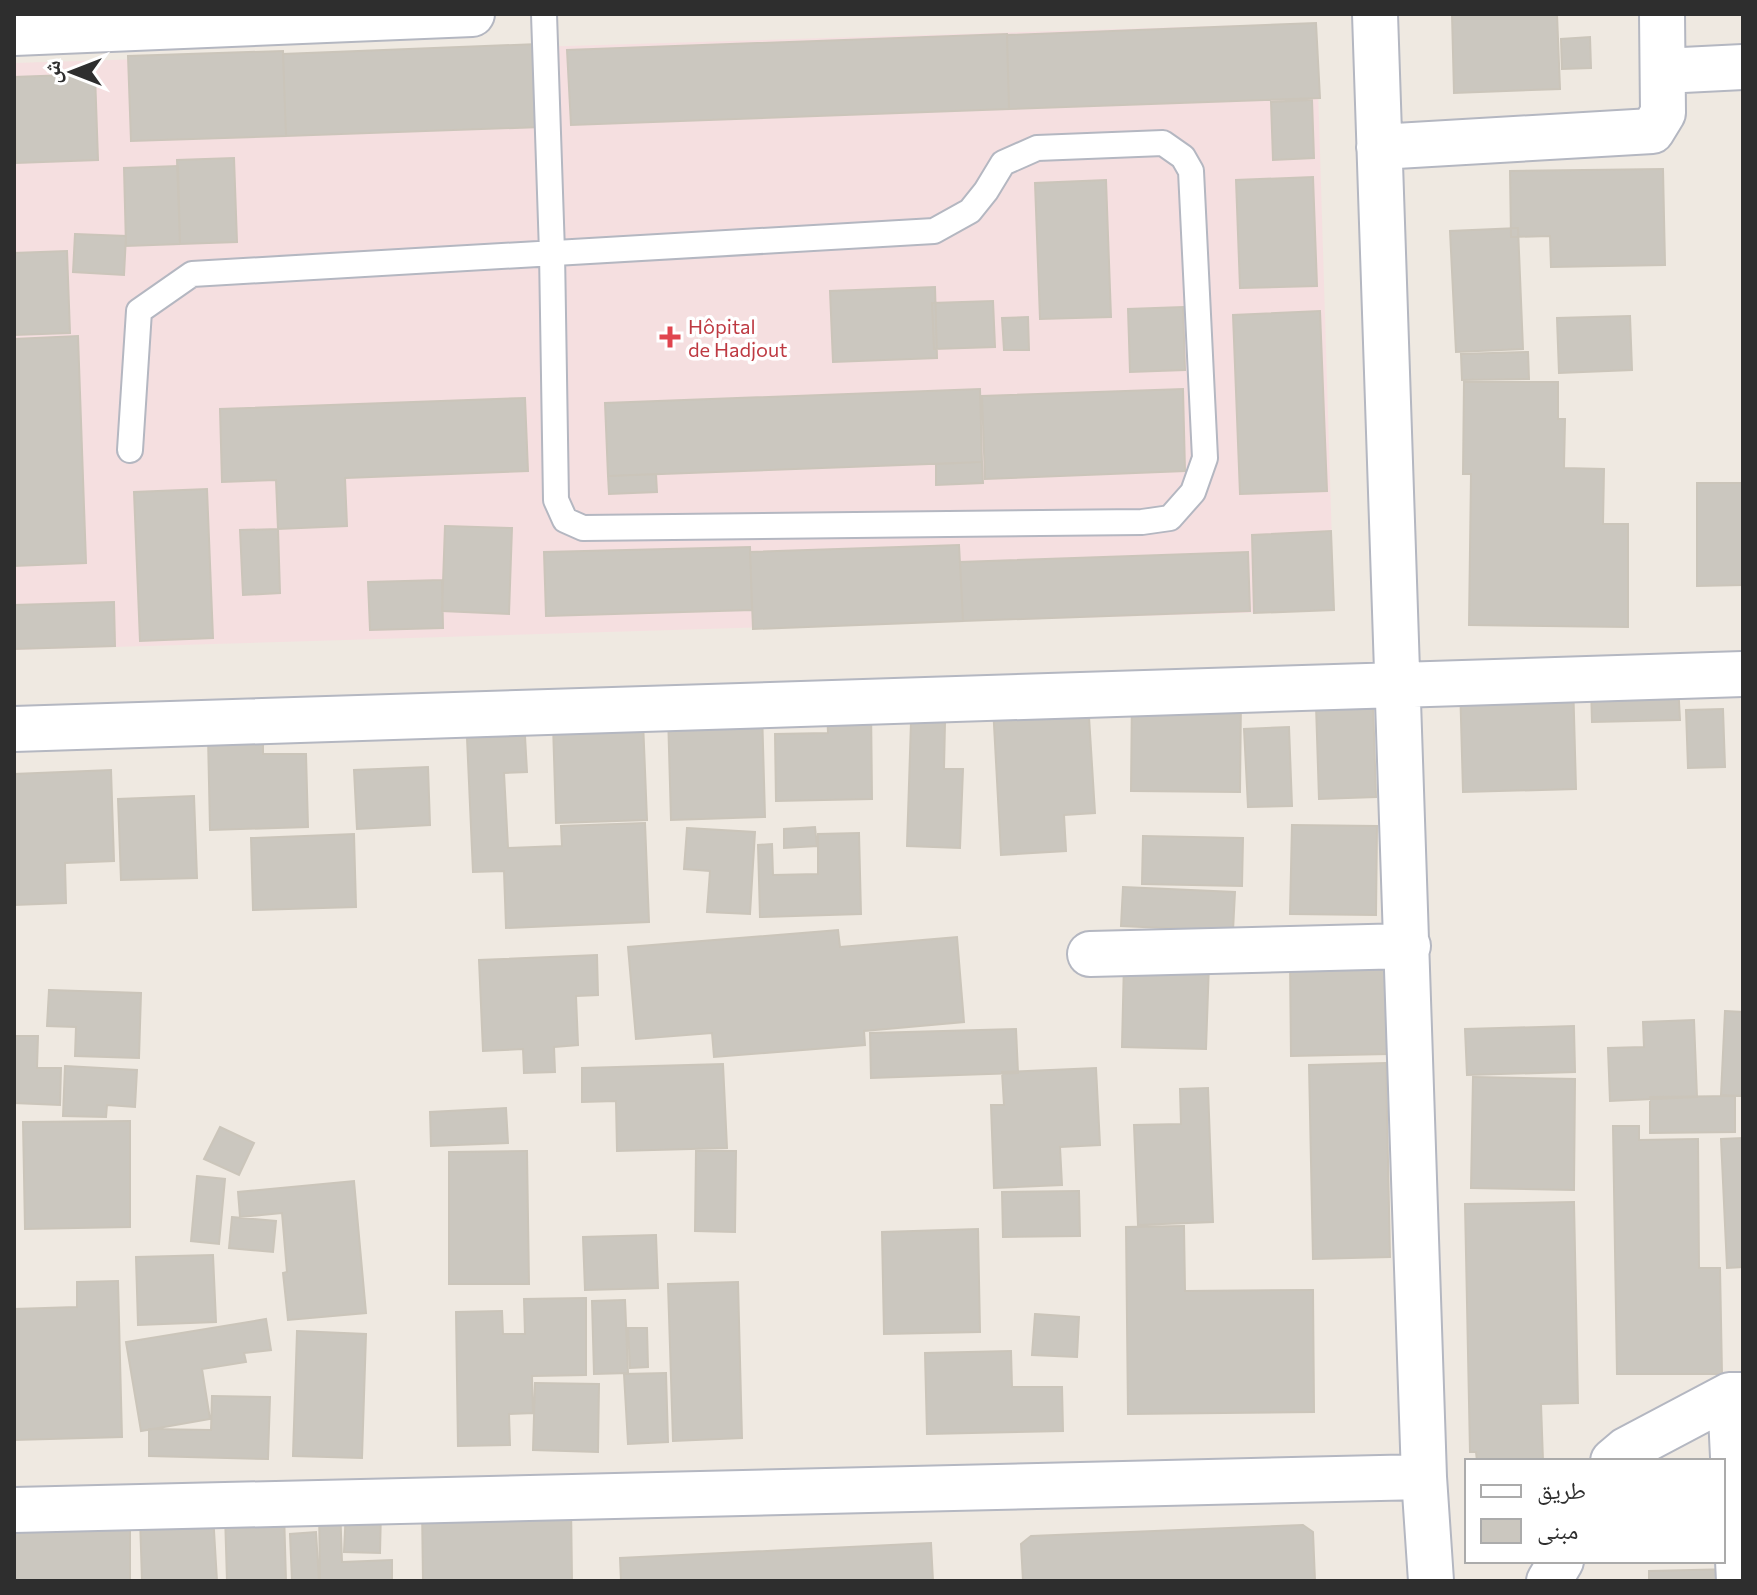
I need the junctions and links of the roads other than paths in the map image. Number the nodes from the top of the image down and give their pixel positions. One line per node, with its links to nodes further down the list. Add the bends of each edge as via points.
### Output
1 (472, 14): 5 (street)
2 (544, 14): 9 (lane)
3 (1375, 14): 8 (street)
4 (1662, 14): 7 (street)
5 (14, 33)
6 (1743, 67): 7 (street)
7 (1663, 71): 8 (street, via 1663,113 1652,131)
8 (1379, 147): 12 (street)
9 (552, 252): 9 (lane, via 556,500 565,520 583,528 1142,522 1170,518 1193,492 1205,458 1191,171 1183,157 1163,143 1037,148 1003,163 970,211 934,231); 10 (lane, via 192,274 139,311)
10 (130, 450)
11 (1743, 674): 12 (street)
12 (1397, 684): 13 (street); 14 (street)
13 (14, 729)
14 (1408, 946): 15 (street); 18 (street)
15 (1090, 954)
16 (1736, 1395): 17 (street); 23 (street)
17 (1615, 1459)
18 (1424, 1477): 19 (street); 21 (street)
19 (14, 1510)
20 (1560, 1563): 22 (street)
21 (1431, 1581)
22 (1549, 1581)
23 (1739, 1581)

